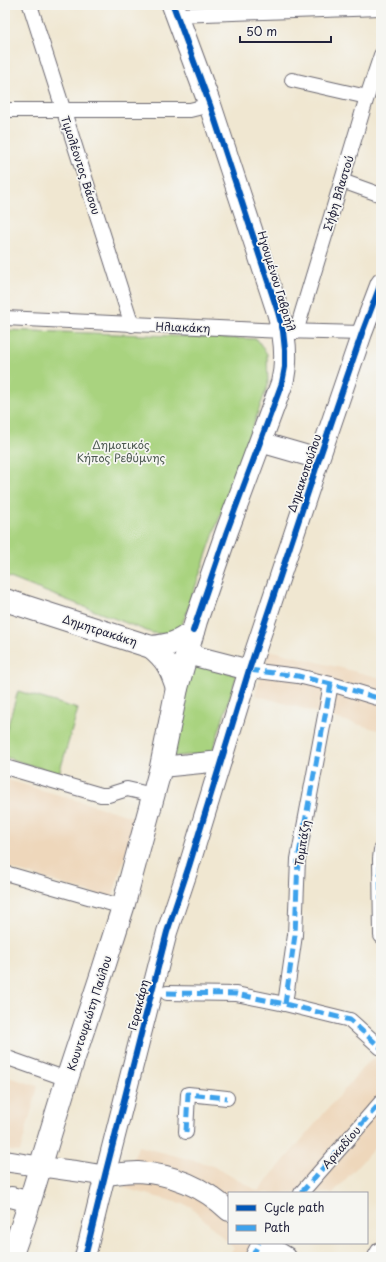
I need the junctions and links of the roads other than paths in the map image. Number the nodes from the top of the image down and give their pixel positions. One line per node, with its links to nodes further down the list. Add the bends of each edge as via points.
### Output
1 (30, 5): 9 (street, Τιμολέοντος Βάσου)
2 (381, 8): 3 (street)
3 (175, 10): 7 (main road, Ηγουμένου Γαβριήλ)
4 (381, 55): 6 (street, Σήφη Βλαστού)
5 (292, 80): 6 (street)
6 (367, 97): 10 (street, Σήφη Βλαστού)
7 (210, 104): 9 (street, via 190,110); 15 (main road, Ηγουμένου Γαβριήλ, via 271,288)
8 (5, 110): 9 (street)
9 (64, 110): 14 (street, Τιμολέοντος Βάσου)
10 (342, 181): 11 (street); 15 (street, Σήφη Βλαστού)
11 (381, 195)
12 (381, 283): 16 (street, Δημακοπούλου)
13 (5, 318): 14 (street, Ηλιακάκη)
14 (132, 325): 15 (street, Ηλιακάκη)
15 (289, 332): 16 (street, Ηλιακάκη); 17 (main road, Ηγουμένου Γαβριήλ, via 284,376)
16 (362, 334): 18 (street, Δημακοπούλου)
17 (260, 442): 18 (street); 20 (main road, Ηγουμένου Γαβριήλ)
18 (319, 459): 23 (street, Δημακοπούλου)
19 (5, 600): 21 (main road, Δημητρακάκη)
20 (193, 631): 21 (main road, Δημητρακάκη, via 181,640); 22 (main road)
21 (151, 647): 25 (main road, via 162,656 172,672)
22 (187, 654): 23 (street); 25 (main road, Κουντουριώτη Παύλου)
23 (249, 670): 24 (street, via 298,676); 27 (street, Δημακοπούλου)
24 (331, 684): 26 (street); 36 (street, Τομπάζη, via 298,859 295,935)
25 (177, 688): 29 (main road, Κουντουριώτη Παύλου)
26 (381, 699)
27 (221, 761): 29 (street); 45 (street, Γερακάρη, via 167,932)
28 (5, 767): 30 (street, via 101,795 108,796 127,789)
29 (161, 767): 30 (main road, Κουντουριώτη Παύλου)
30 (153, 795): 33 (main road, Κουντουριώτη Παύλου)
31 (381, 850): 34 (street)
32 (5, 872): 33 (street)
33 (123, 906): 39 (main road, Κουντουριώτη Παύλου)
34 (380, 936)
35 (167, 993): 36 (street, via 236,994)
36 (286, 1004): 37 (street, via 350,1020)
37 (381, 1048)
38 (5, 1057): 39 (street)
39 (67, 1078): 44 (main road, Κουντουριώτη Παύλου)
40 (227, 1098): 42 (street, via 188,1094)
41 (381, 1102): 46 (street, Αρκαδίου)
42 (186, 1132)
43 (5, 1161): 44 (street)
44 (40, 1166): 45 (street); 48 (main road, Κουντουριώτη Παύλου)
45 (104, 1175): 49 (street, via 139,1172 167,1176 204,1191); 54 (street, Γερακάρη)
46 (302, 1192)
47 (5, 1198): 48 (street)
48 (30, 1202): 53 (main road, Κουντουριώτη Παύλου)
49 (228, 1210)
50 (258, 1244): 55 (street)
51 (265, 1244): 56 (street)
52 (381, 1252): 57 (street)
53 (11, 1257)
54 (86, 1257)
55 (252, 1257)
56 (286, 1257)
57 (378, 1257)

